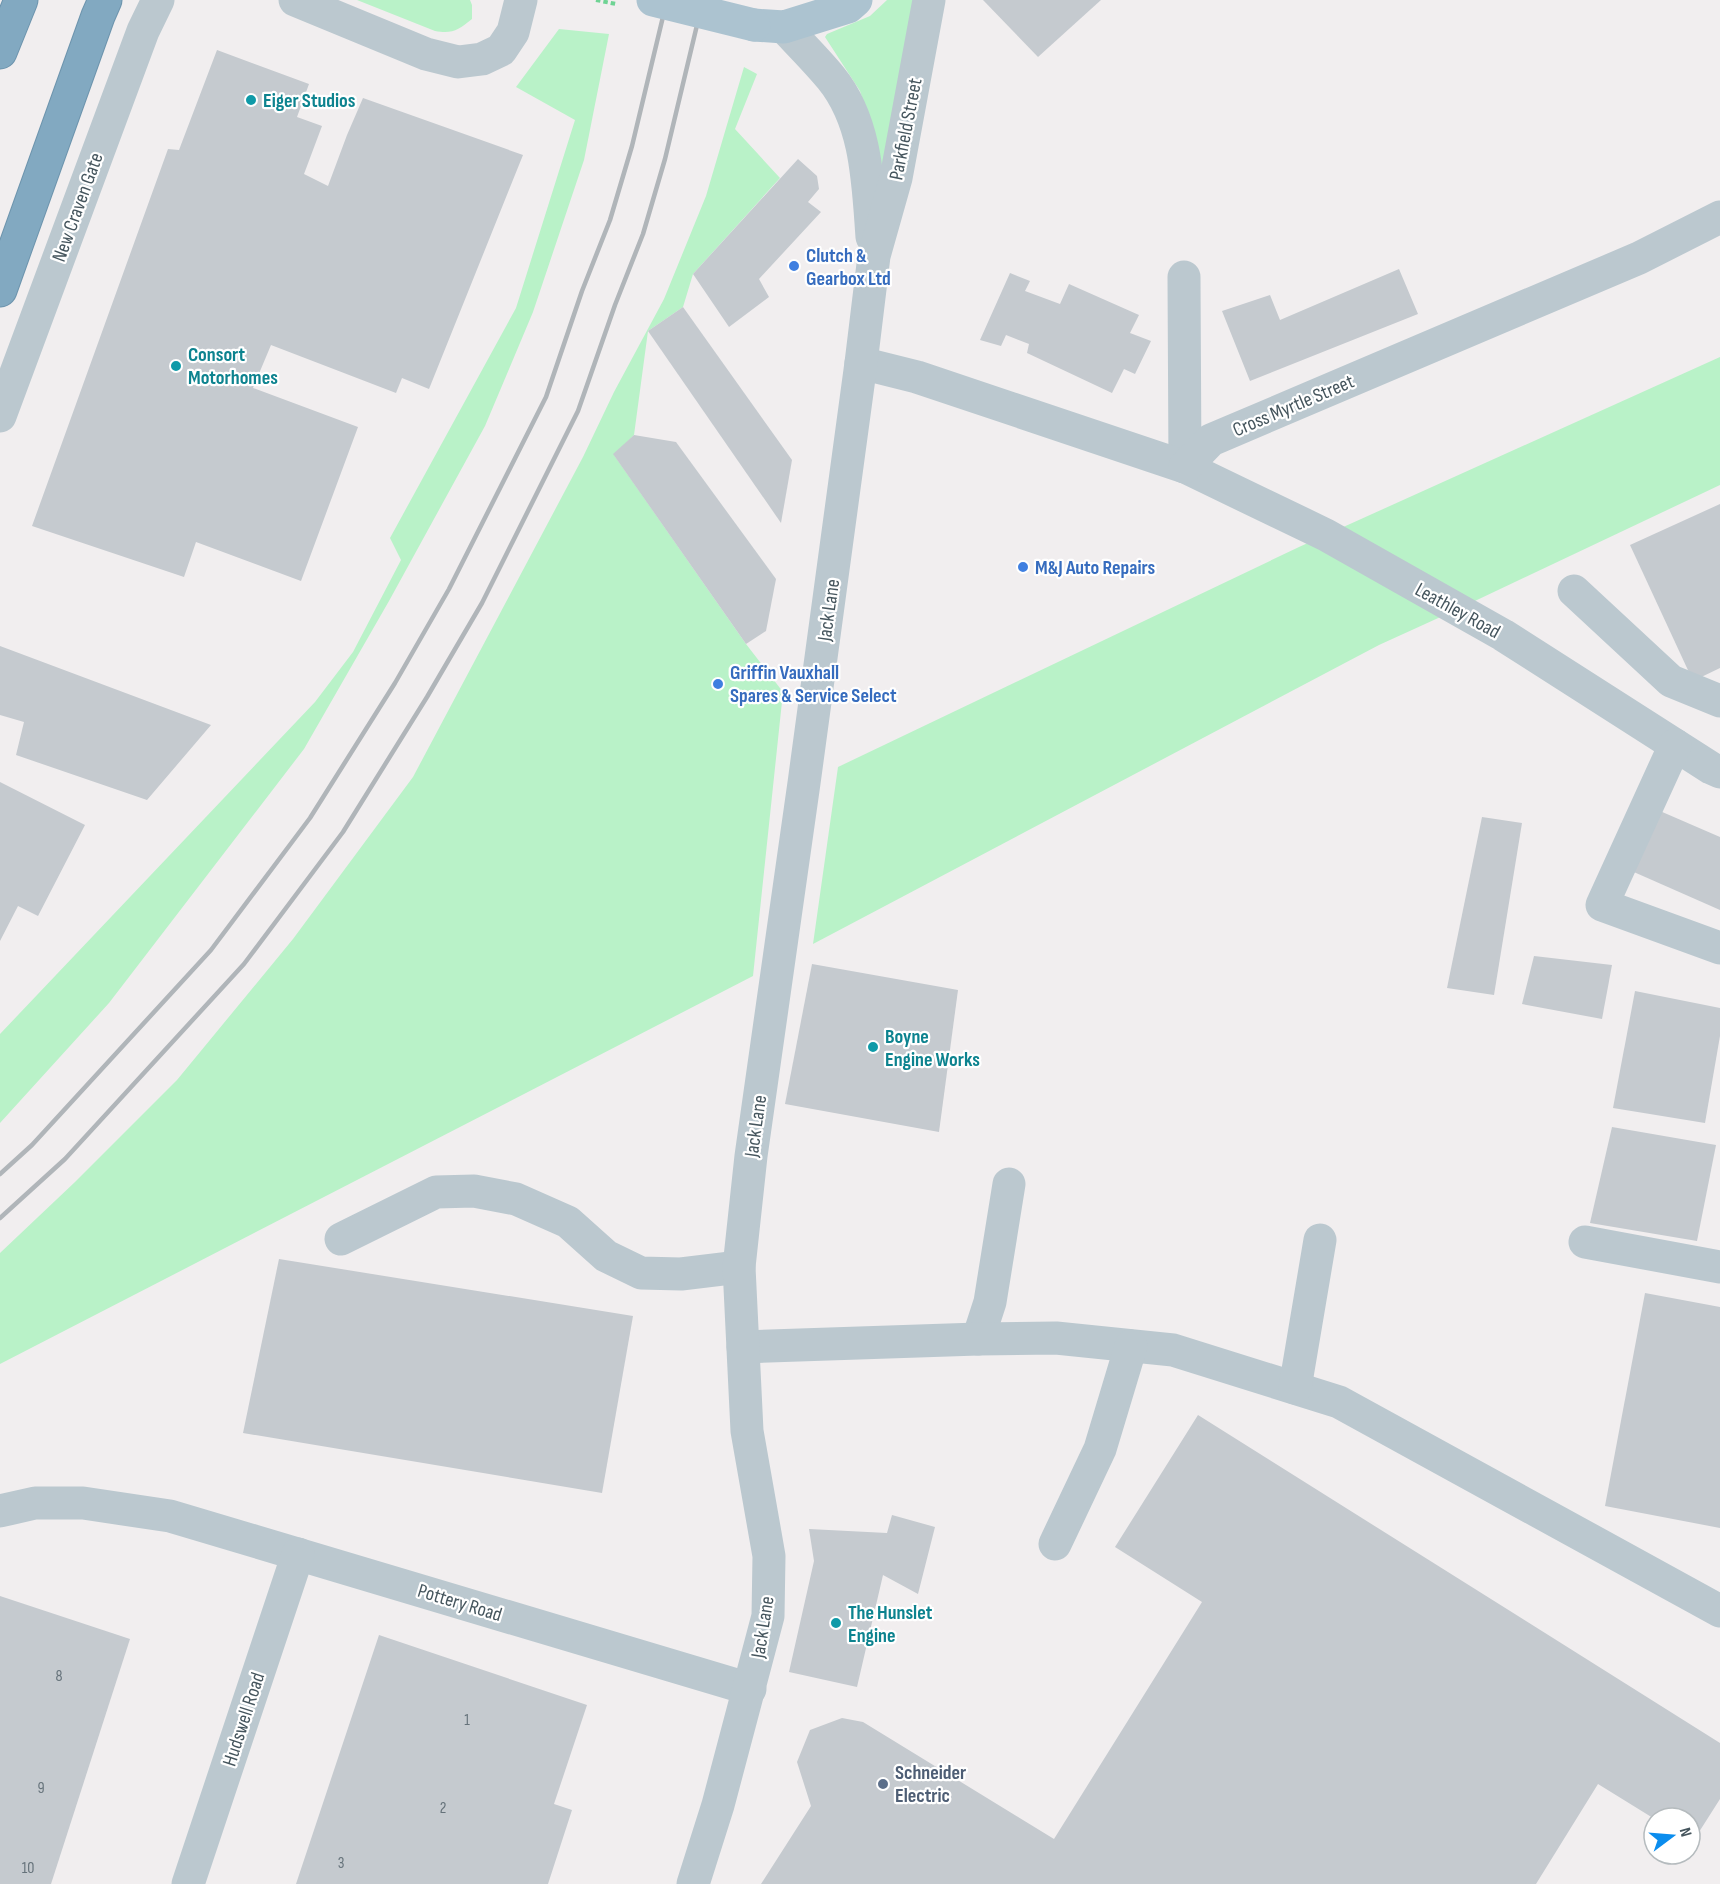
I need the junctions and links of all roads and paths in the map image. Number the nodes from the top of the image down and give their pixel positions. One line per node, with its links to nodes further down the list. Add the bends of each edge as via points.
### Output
1 (12, 0): 13 (highway)
2 (21, 0): 14 (highway)
3 (105, 0): 18 (highway)
4 (158, 0): 20 (street, New Craven Gate, via 142,31)
5 (295, 0): 6 (street, via 426,54 458,62 482,59 501,50 513,32)
6 (521, 0)
7 (596, 0): 11 (path)
8 (653, 0): 12 (main road, bridge)
9 (856, 0): 12 (main road, via 848,7)
10 (929, 0): 16 (street, Parkfield Street, via 896,178)
11 (616, 4)
12 (769, 26): 16 (street, Parkfield Street, via 832,80 847,102 862,146)
13 (0, 36)
14 (0, 52)
15 (1720, 217): 21 (street, Cross Myrtle Street, via 1639,258 1211,440)
16 (874, 256): 19 (street, Parkfield Street)
17 (1184, 277): 21 (street)
18 (0, 290)
19 (861, 363): 21 (street, via 917,376); 31 (street, Jack Lane)
20 (0, 416)
21 (1185, 467): 24 (street, Leathley Road, via 1326,535 1503,635)
22 (1574, 591): 23 (street, via 1671,681)
23 (1720, 701)
24 (1675, 745): 25 (street, Leathley Road); 26 (street, via 1602,905)
25 (1720, 772)
26 (1720, 948)
27 (1009, 1184): 33 (street, via 990,1302)
28 (341, 1239): 31 (street, via 436,1192 474,1191 516,1199 568,1222 606,1256 641,1273 681,1275)
29 (1320, 1240): 36 (street)
30 (1585, 1242): 32 (street)
31 (739, 1267): 35 (street, Jack Lane)
32 (1720, 1267)
33 (978, 1339): 34 (street, via 1056,1338); 35 (street)
34 (1131, 1346): 36 (street, via 1173,1350); 38 (street, via 1100,1449)
35 (743, 1347): 41 (street, Jack Lane, via 747,1431 769,1556 768,1617)
36 (1295, 1388): 40 (street, via 1339,1402)
37 (0, 1511): 39 (street, Pottery Road, via 35,1503 83,1503 170,1516)
38 (1055, 1544)
39 (298, 1554): 41 (street, Pottery Road); 42 (street, Hudswell Road)
40 (1720, 1611)
41 (750, 1689): 43 (street, Jack Lane)
42 (188, 1884)
43 (693, 1884)

